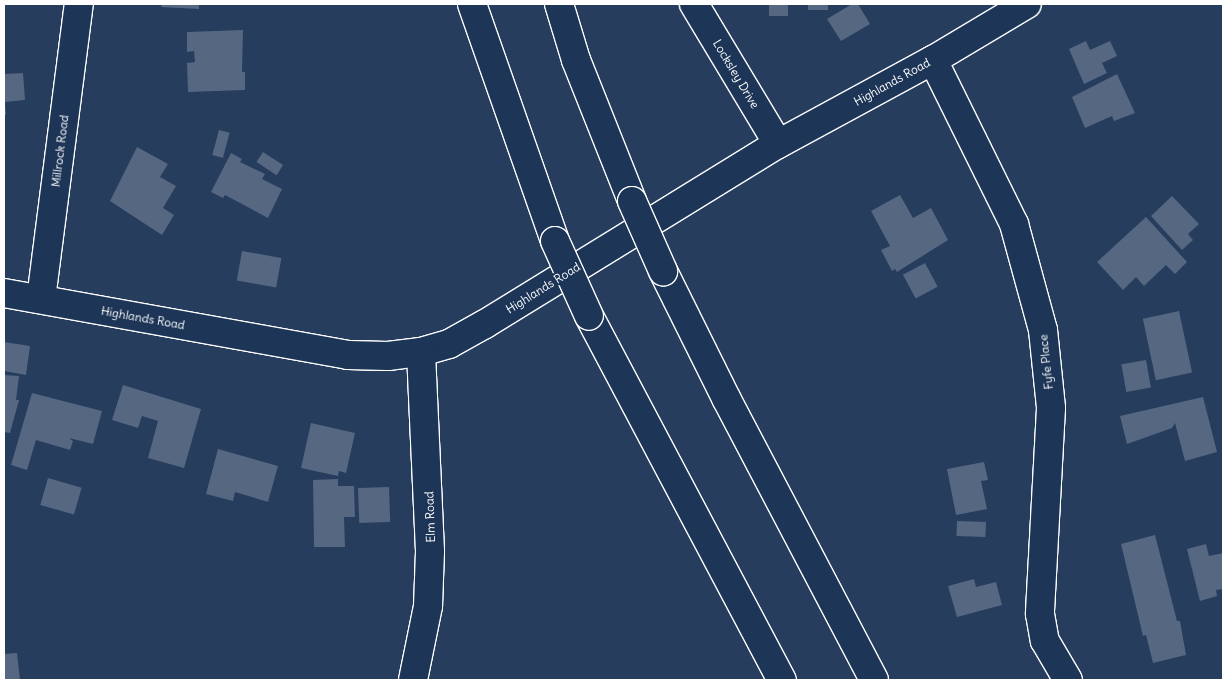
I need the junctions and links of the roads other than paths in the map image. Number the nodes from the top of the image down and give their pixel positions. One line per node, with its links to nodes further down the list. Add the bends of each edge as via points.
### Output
1 (79, 4): 9 (main road, Millrock Road)
2 (472, 4): 12 (main road, bridge, via 555,241 588,316)
3 (559, 4): 13 (main road, bridge, via 576,60 663,270 726,398)
4 (694, 4): 7 (main road, Locksley Drive)
5 (1027, 4): 6 (main road, Highlands Road)
6 (933, 60): 7 (main road, Highlands Road); 14 (main road, Fyfe Place, via 1014,224 1043,330 1051,408 1040,614 1045,641)
7 (778, 144): 10 (main road, Highlands Road, via 485,324 449,344)
8 (4, 293): 9 (main road, Highlands Road)
9 (41, 299): 10 (main road, Highlands Road, via 348,355 388,356)
10 (420, 352): 11 (main road, Elm Road, via 430,551 428,606)
11 (412, 680)
12 (782, 680)
13 (874, 680)
14 (1068, 680)

